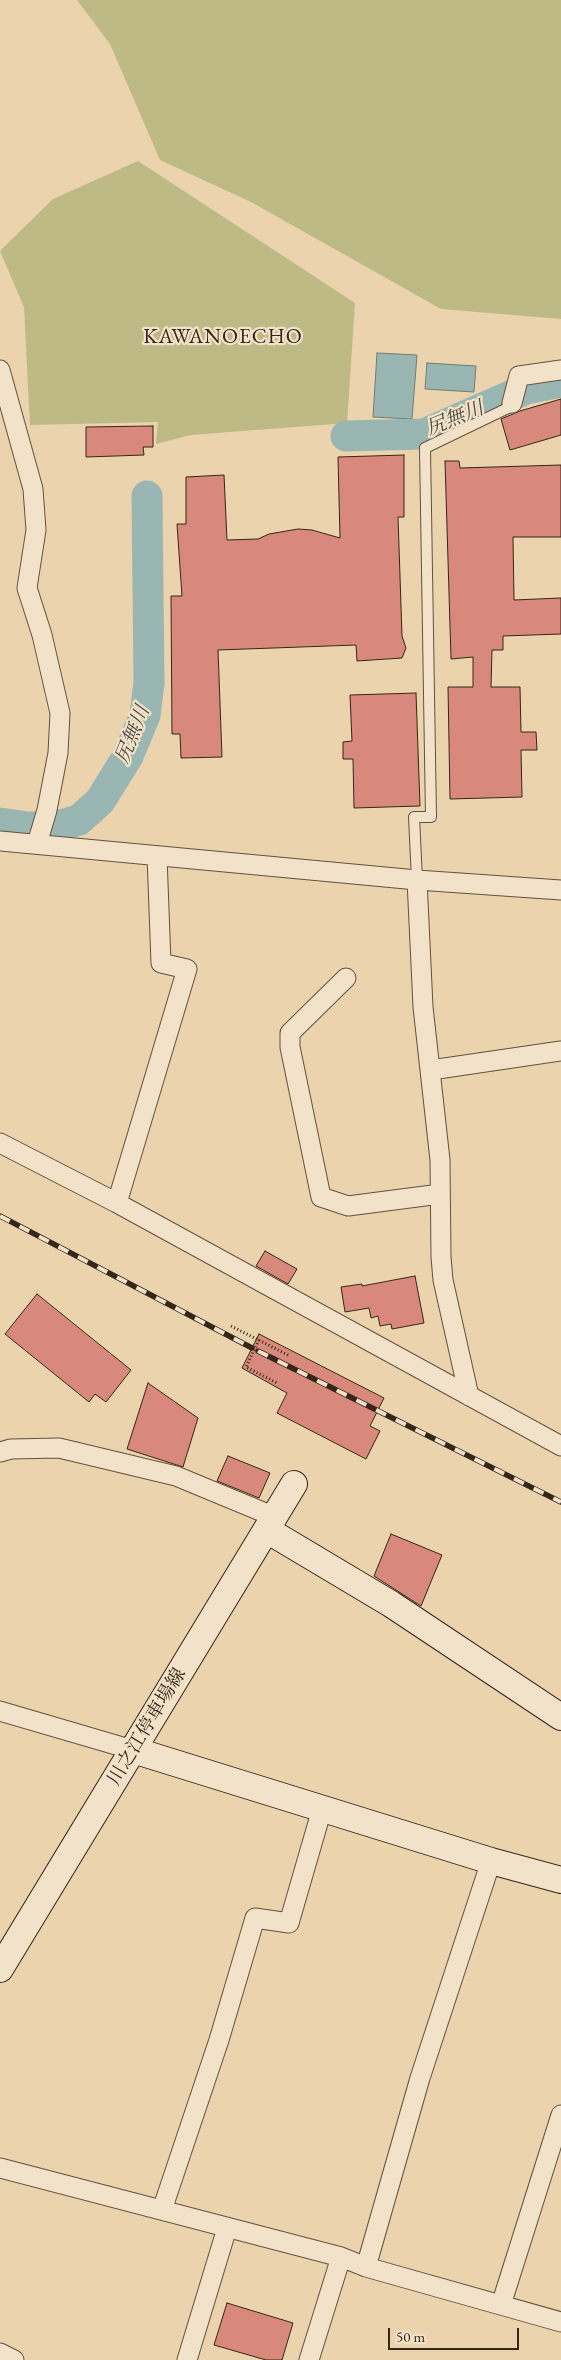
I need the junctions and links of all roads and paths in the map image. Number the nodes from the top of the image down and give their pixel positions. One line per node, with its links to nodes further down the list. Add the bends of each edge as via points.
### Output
1 (0, 370): 5 (street, via 33,489 36,530 27,588 42,635 60,713 58,754)
2 (561, 370): 3 (street, via 519,376)
3 (512, 403): 7 (lane, via 510,407 425,448 430,817 414,817)
4 (0, 841): 5 (street)
5 (37, 844): 6 (street)
6 (157, 856): 7 (street); 14 (street, via 161,963 187,969)
7 (418, 880): 8 (street); 11 (street, via 423,1006)
8 (561, 890)
9 (346, 978): 13 (street, via 290,1033 290,1047 321,1197 348,1206)
10 (561, 1051): 11 (street)
11 (431, 1070): 13 (street)
12 (0, 1143): 14 (street)
13 (440, 1194): 19 (street, via 443,1280)
14 (117, 1203): 19 (street)
15 (231, 1326): 16 (path)
16 (259, 1340): 17 (path); 18 (path, via 246,1367)
17 (290, 1356)
18 (277, 1383)
19 (469, 1396): 20 (street)
20 (561, 1446)
21 (0, 1452): 23 (street, via 59,1448 176,1476)
22 (294, 1484): 23 (street, 川之江停車場線)
23 (271, 1524): 25 (street); 26 (street, 川之江停車場線)
24 (0, 1710): 26 (street)
25 (561, 1717)
26 (133, 1750): 27 (street); 30 (street, 川之江停車場線)
27 (322, 1808): 28 (street); 33 (street, via 288,1923 255,1918 219,2040)
28 (491, 1861): 29 (street); 36 (street, via 420,2078)
29 (561, 1880)
30 (0, 1969)
31 (561, 2114): 37 (street)
32 (0, 2168): 33 (street)
33 (162, 2210): 34 (street)
34 (227, 2228): 35 (street); 41 (street)
35 (340, 2257): 36 (street); 42 (street)
36 (366, 2267): 37 (street)
37 (501, 2305): 38 (street)
38 (561, 2322)
39 (0, 2353): 40 (street)
40 (14, 2360)
41 (187, 2360)
42 (309, 2360)

